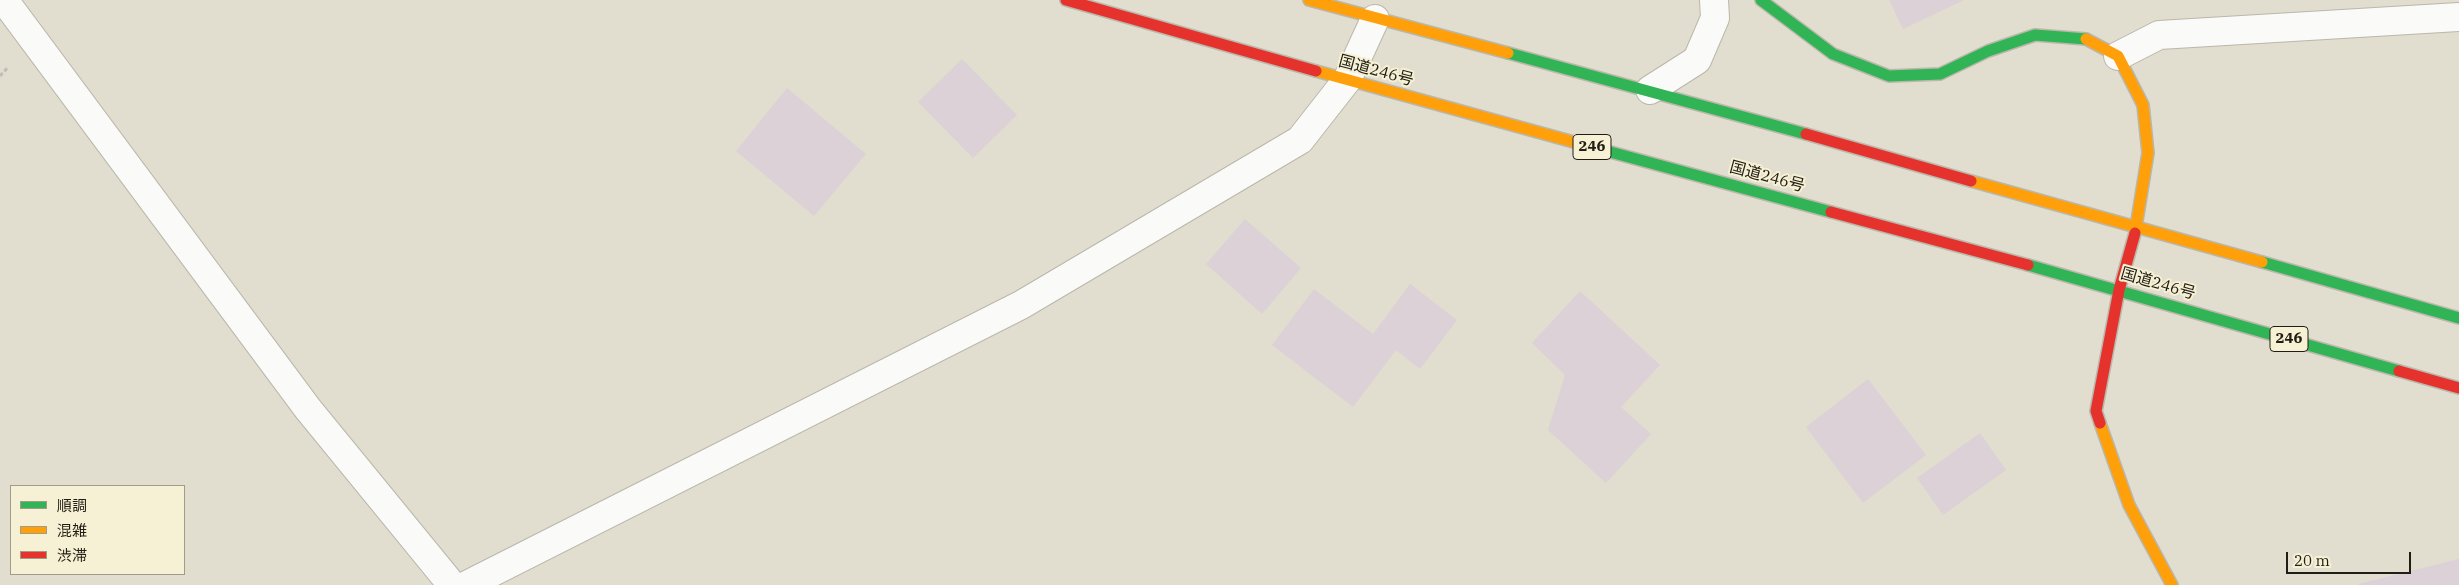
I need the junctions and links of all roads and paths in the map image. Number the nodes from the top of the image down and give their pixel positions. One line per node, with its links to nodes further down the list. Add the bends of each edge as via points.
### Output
1 (4, 0): 15 (street, via 308,409)
2 (1066, 0): 9 (main road, 国道246号 / 246)
3 (1308, 0): 7 (main road)
4 (1714, 0): 10 (street, via 1715,18 1697,60)
5 (1761, 0): 8 (main road, via 1833,54 1889,76 1940,74 1988,51 2035,35 2082,37)
6 (2459, 17): 8 (street, via 2159,35)
7 (1375, 19): 9 (street); 10 (main road)
8 (2118, 56): 11 (main road, via 2143,105 2148,153)
9 (1346, 80): 12 (main road, 国道246号 / 246); 16 (street, via 1300,140 1021,305)
10 (1650, 90): 11 (main road)
11 (2137, 226): 12 (main road); 13 (main road)
12 (2119, 290): 14 (main road, 国道246号 / 246); 17 (main road, via 2096,411 2129,505)
13 (2459, 318)
14 (2459, 388)
15 (452, 585)
16 (467, 585)
17 (2172, 585)

